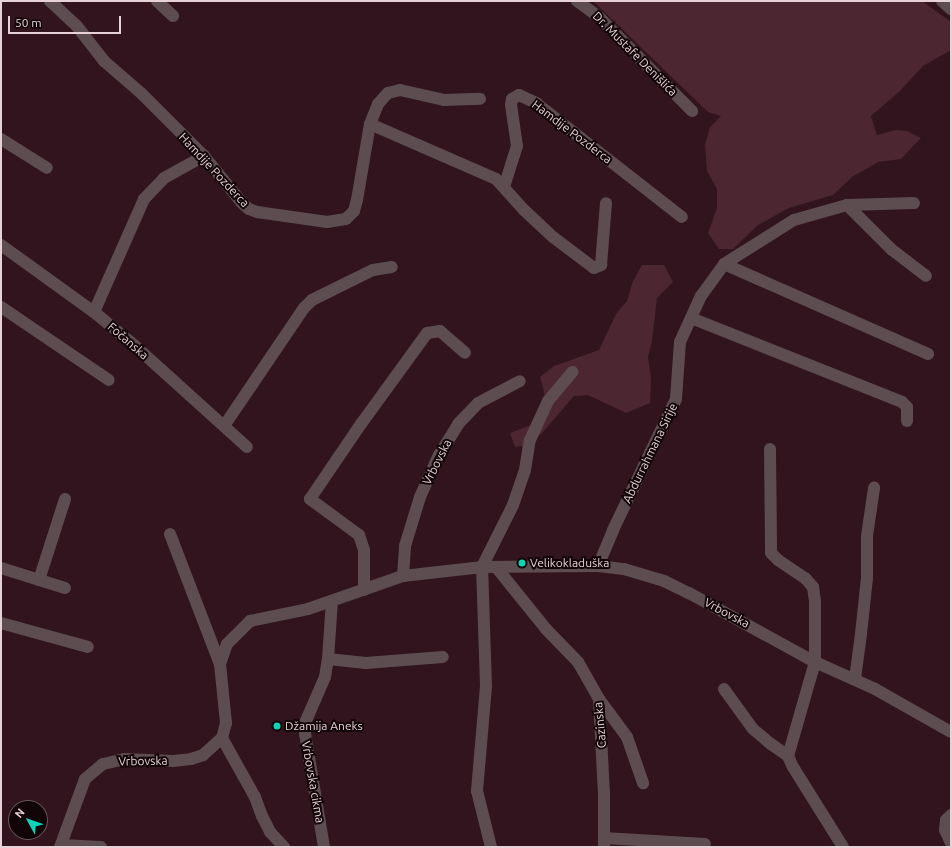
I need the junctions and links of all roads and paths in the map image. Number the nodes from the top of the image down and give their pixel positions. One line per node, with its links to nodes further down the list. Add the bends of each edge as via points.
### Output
1 (50, 1): 11 (street, Hamdije Pozderca, via 76,25 104,61 142,94)
2 (157, 1): 6 (street)
3 (577, 1): 8 (street, Dr. Mustafe Denišlića, via 600,18)
4 (942, 1): 5 (street)
5 (951, 9)
6 (173, 16)
7 (480, 99): 9 (street, Hamdije Pozderca, via 444,100 400,90 388,93 378,104)
8 (692, 111)
9 (370, 124): 11 (street, Hamdije Pozderca, via 357,200 354,211 346,219 327,222 249,209 242,204); 13 (street, via 496,178)
10 (1, 140): 12 (street)
11 (204, 156): 23 (street, via 164,178 144,199)
12 (47, 168)
13 (504, 187): 14 (street, via 553,238 594,268 601,265); 17 (street, Hamdije Pozderca, via 517,146 511,105 512,99 519,95 536,103)
14 (606, 202)
15 (914, 203): 16 (street, Abdurrahmana Sirije)
16 (847, 206): 19 (street, Abdurrahmana Sirije, via 794,220); 21 (street, via 891,249)
17 (682, 217)
18 (1, 245): 23 (street, Fočanska)
19 (724, 264): 24 (street, Abdurrahmana Sirije, via 701,296); 26 (street)
20 (392, 267): 31 (street, via 373,270 312,300)
21 (926, 276)
22 (1, 307): 28 (street)
23 (94, 312): 31 (street, Fočanska)
24 (691, 318): 30 (street, via 902,402 907,407); 37 (street, Abdurrahmana Sirije, via 680,342 676,399)
25 (465, 353): 44 (street, via 440,330 426,333 310,499 359,535 364,550)
26 (928, 354)
27 (572, 372): 38 (street, via 548,401 530,440 525,470 513,505)
28 (109, 380)
29 (520, 381): 41 (street, Vrbovska, via 478,403 458,424 439,455 420,497 405,546)
30 (906, 421)
31 (224, 426): 32 (street, Fočanska)
32 (247, 448)
33 (770, 449): 50 (street, via 771,553 813,587)
34 (874, 488): 52 (street)
35 (65, 499): 42 (street)
36 (170, 534): 51 (street, Vrbovska)
37 (598, 566): 39 (street, Vrbovska); 50 (street, Vrbovska, via 624,568 664,581 775,638)
38 (482, 567): 39 (street, Vrbovska); 41 (street, Vrbovska); 67 (street, via 486,686 477,791)
39 (496, 567): 54 (street, Cazinska, via 546,629 578,662)
40 (1, 568): 42 (street)
41 (403, 576): 44 (street, Vrbovska)
42 (39, 580): 43 (street)
43 (65, 588)
44 (364, 590): 45 (street, Vrbovska)
45 (332, 601): 49 (street, Vrbovska cikma); 51 (street, Vrbovska, via 308,609 250,621 227,644)
46 (1, 623): 47 (street)
47 (88, 647)
48 (443, 657): 49 (street, via 366,663)
49 (328, 660): 66 (street, Vrbovska cikma, via 325,677 305,722)
50 (815, 662): 52 (street, Vrbovska); 57 (street)
51 (220, 664): 56 (street, Vrbovska, via 226,723)
52 (855, 678): 55 (street, Vrbovska)
53 (724, 689): 57 (street, via 753,729)
54 (599, 699): 58 (street, via 627,737); 60 (street, Cazinska)
55 (951, 732)
56 (222, 738): 63 (street, Vrbovska, via 203,755 191,758 173,761 124,759 103,764 85,779); 65 (street, via 255,796 270,832)
57 (788, 756): 68 (street)
58 (643, 782)
59 (951, 815): 61 (street, via 946,820 945,830)
60 (604, 842): 62 (street)
61 (951, 843)
62 (705, 844)
63 (61, 846): 64 (street, Vrbovska)
64 (101, 847)
65 (284, 847)
66 (324, 847)
67 (491, 847)
68 (843, 847)

